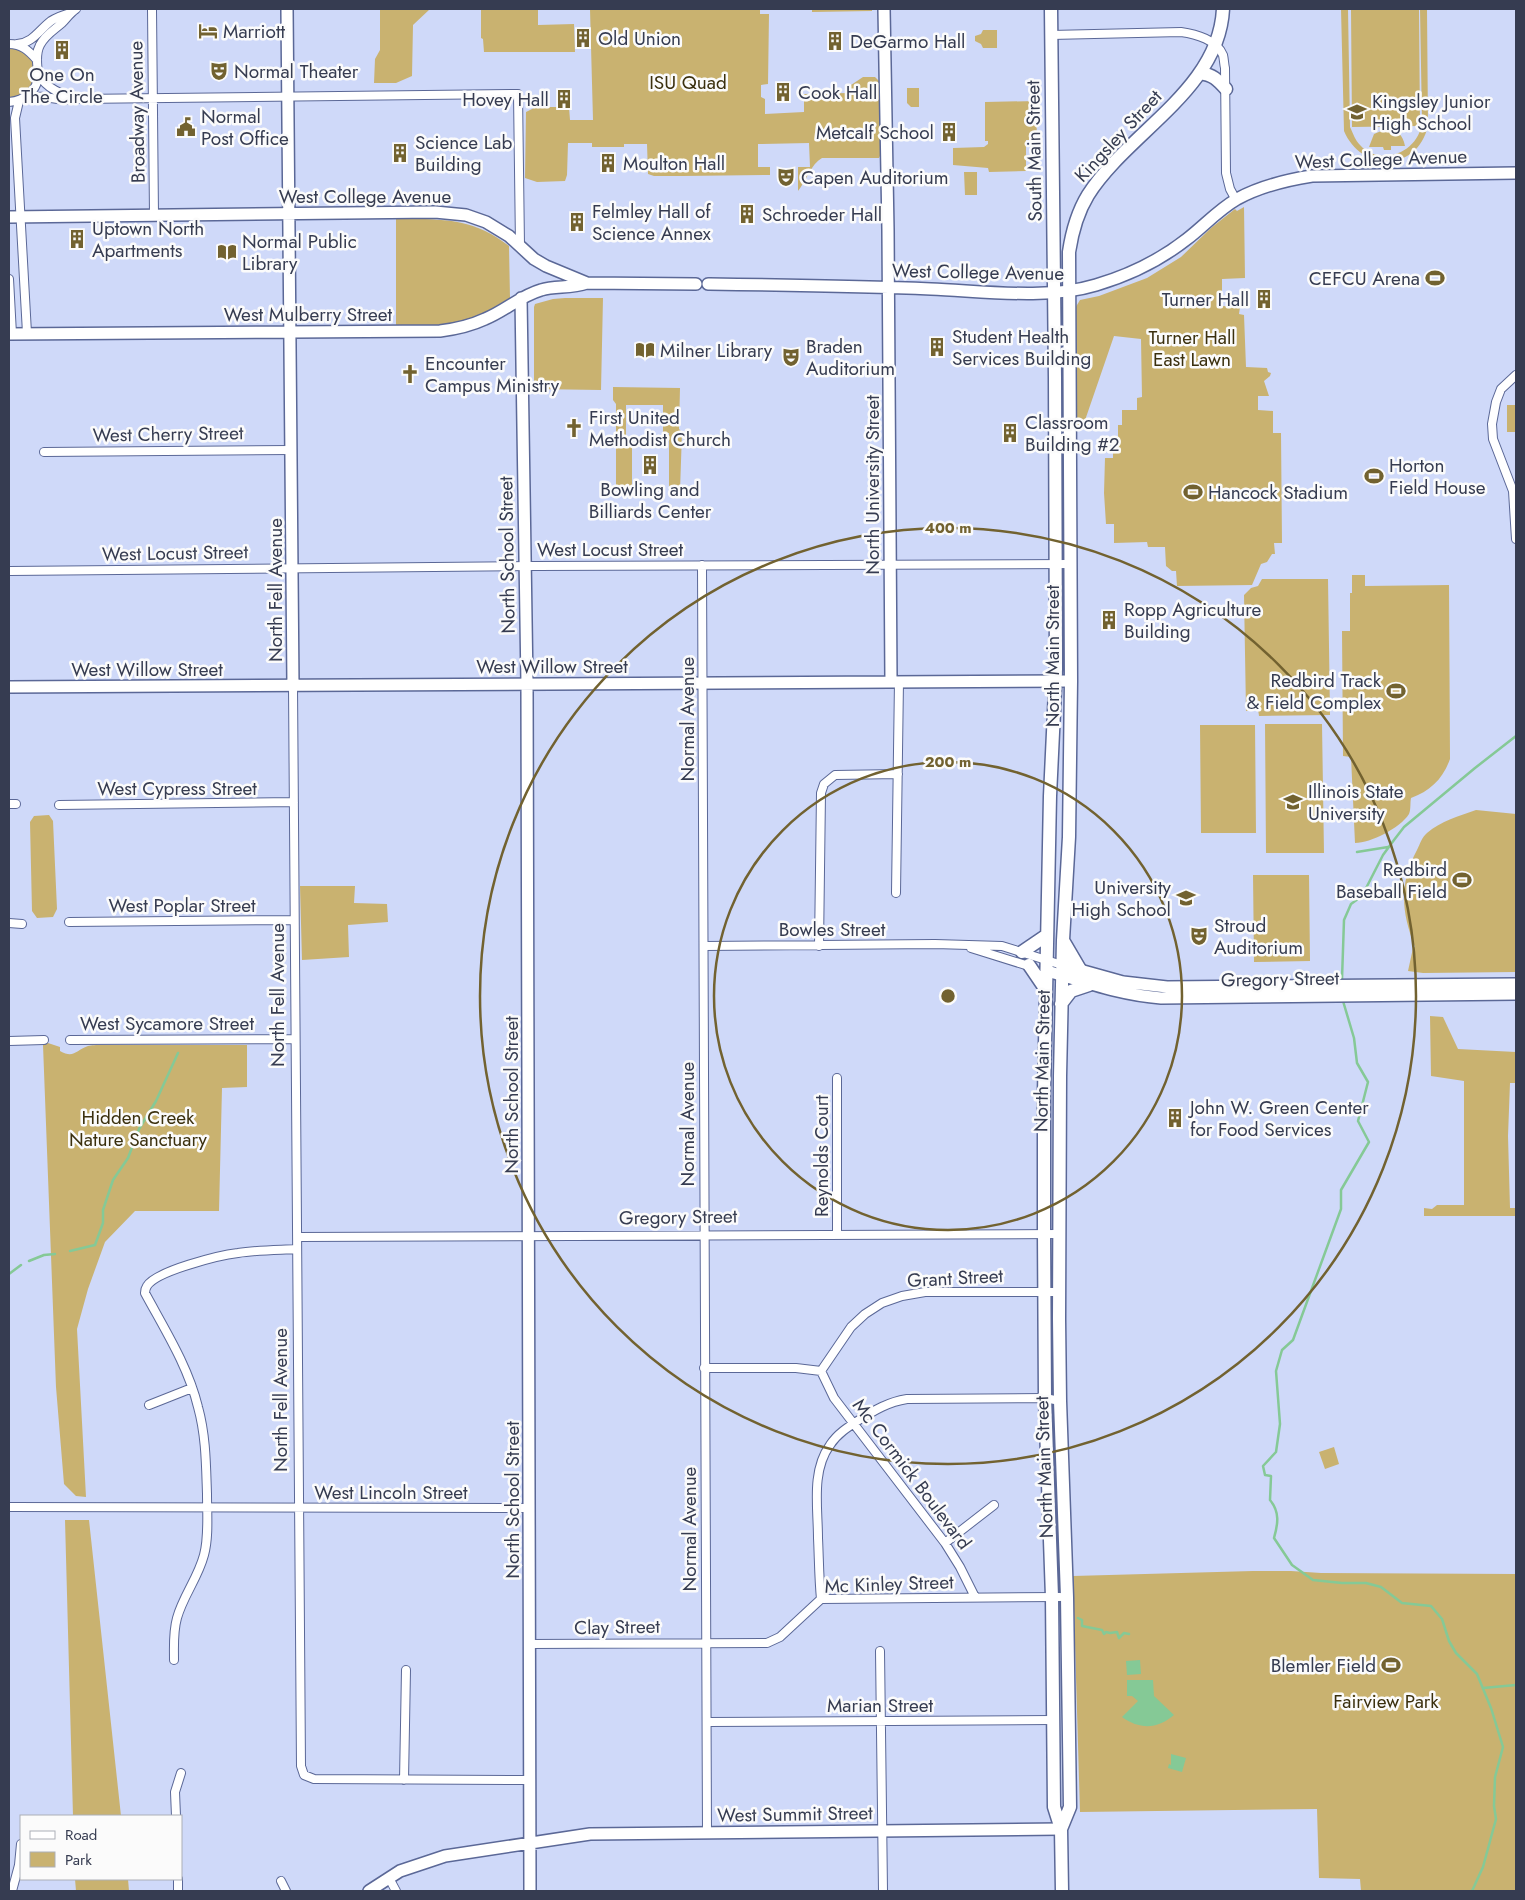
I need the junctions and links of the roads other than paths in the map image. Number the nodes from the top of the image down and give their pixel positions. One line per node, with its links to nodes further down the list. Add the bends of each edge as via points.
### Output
1 (152, 9): 15 (street, Broadway Avenue)
2 (288, 9): 14 (main road, North Fell Avenue)
3 (884, 9): 29 (main road, North University Street)
4 (1051, 9): 7 (main road, South Main Street)
5 (1223, 9): 9 (main road, Kingsley Street)
6 (73, 11): 8 (street, via 49,22 28,42); 10 (street, via 40,44)
7 (1051, 35): 9 (street, via 1181,32 1199,36); 30 (main road, South Main Street)
8 (13, 44): 10 (street, via 26,49)
9 (1216, 45): 11 (main road, Kingsley Street); 13 (street, via 1223,55)
10 (37, 60): 12 (street)
11 (1200, 74): 13 (main road, via 1217,78); 31 (main road, Kingsley Street, via 1102,176 1087,196 1071,240)
12 (38, 75): 16 (street, via 37,85); 17 (street, via 49,87)
13 (1226, 89): 20 (street, via 1226,174)
14 (289, 96): 15 (street); 21 (main road, North Fell Avenue); 24 (street, via 518,94)
15 (153, 98): 17 (street); 22 (street, Broadway Avenue)
16 (22, 99): 17 (street, via 35,95 61,100); 18 (street); 23 (street, via 15,118)
17 (78, 99)
18 (9, 102)
19 (1516, 173): 20 (main road, West College Avenue, via 1312,176 1270,185)
20 (1236, 200): 31 (main road, West College Avenue, via 1170,252 1146,266 1121,277)
21 (290, 214): 22 (main road, West College Avenue); 24 (main road, West College Avenue, via 460,214 486,222); 33 (main road, North Fell Avenue)
22 (154, 216): 23 (main road, West College Avenue)
23 (15, 217): 34 (street)
24 (520, 246): 26 (main road, West College Avenue, via 546,266)
25 (9, 280): 34 (street)
26 (587, 283): 27 (main road, West College Avenue); 32 (main road, West Mulberry Street, via 543,289)
27 (696, 284)
28 (708, 284): 29 (main road, West College Avenue)
29 (888, 288): 30 (main road, West College Avenue); 39 (main road, North University Street)
30 (1054, 292): 31 (main road, West College Avenue); 40 (main road, North Main Street)
31 (1068, 292): 41 (main road, North Main Street)
32 (521, 298): 33 (main road, West Mulberry Street, via 486,319 462,328); 43 (main road, North School Street)
33 (291, 332): 34 (main road, West Mulberry Street); 36 (main road, North Fell Avenue)
34 (17, 334)
35 (1516, 375): 38 (street, via 1501,389 1492,424 1493,439 1513,491)
36 (292, 450): 37 (street, West Cherry Street); 44 (main road, North Fell Avenue)
37 (44, 452)
38 (1516, 539)
39 (890, 564): 40 (street, West Locust Street); 42 (street, West Locust Street); 46 (main road, North University Street)
40 (1055, 564): 41 (street, West Locust Street); 47 (main road, North Main Street)
41 (1071, 564): 48 (main road, North Main Street)
42 (702, 565): 43 (street, West Locust Street); 50 (street, Normal Avenue)
43 (525, 566): 44 (street, West Locust Street); 49 (main road, North School Street)
44 (293, 568): 45 (street, West Locust Street); 51 (main road, North Fell Avenue)
45 (9, 571)
46 (895, 681): 47 (main road, West Willow Street); 50 (main road, West Willow Street); 53 (street, North University Street)
47 (1056, 681): 48 (main road, West Willow Street); 61 (main road, North Main Street, via 1050,764)
48 (1071, 682): 62 (main road, North Main Street, via 1069,837)
49 (527, 684): 50 (main road, West Willow Street); 51 (main road, West Willow Street); 85 (main road, North School Street)
50 (703, 684): 64 (street, Normal Avenue)
51 (293, 686): 52 (main road, West Willow Street); 54 (street, North Fell Avenue)
52 (9, 687)
53 (898, 774): 56 (street, North University Street); 65 (street, via 835,774 824,784 821,793)
54 (294, 802): 55 (street, West Cypress Street); 57 (street, North Fell Avenue)
55 (59, 805)
56 (896, 894)
57 (294, 920): 58 (street, West Poplar Street); 76 (street, North Fell Avenue)
58 (69, 922)
59 (9, 923): 60 (street)
60 (22, 924)
61 (1047, 935): 66 (main road); 68 (main road, North Main Street)
62 (1063, 940): 69 (main road, North Main Street); 70 (main road)
63 (960, 945): 65 (street, Bowles Street); 66 (street, Bowles Street, via 1002,946); 67 (street, Bowles Street)
64 (704, 946): 65 (street, Bowles Street); 83 (street, Normal Avenue)
65 (819, 946)
66 (1022, 952): 68 (street, Bowles Street)
67 (1028, 965): 68 (street, Bowles Street); 73 (main road)
68 (1047, 965): 69 (main road, Gregory Street); 73 (main road, North Main Street)
69 (1062, 970): 70 (main road, Gregory Street); 71 (main road, Gregory Street); 75 (main road, North Main Street)
70 (1081, 971): 72 (main road, Gregory Street, via 1123,982 1167,987)
71 (1089, 984): 74 (main road, Gregory Street, via 1161,998); 75 (main road, via 1071,991)
72 (1516, 984)
73 (1046, 990): 82 (main road, North Main Street)
74 (1516, 994)
75 (1061, 1004): 84 (main road, North Main Street)
76 (295, 1039): 79 (street, West Sycamore Street); 86 (street, North Fell Avenue)
77 (9, 1040): 78 (street)
78 (44, 1040)
79 (70, 1040)
80 (837, 1078): 81 (street, Reynolds Court)
81 (837, 1233): 82 (street, Gregory Street); 83 (street, Gregory Street)
82 (1044, 1233): 84 (street, Gregory Street); 88 (main road, North Main Street)
83 (704, 1234): 85 (street, Gregory Street); 90 (street, Normal Avenue)
84 (1060, 1234): 89 (main road, North Main Street)
85 (529, 1236): 86 (street, Gregory Street); 101 (main road, North School Street)
86 (298, 1237): 87 (street, North Fell Avenue)
87 (296, 1250): 92 (street, via 212,1257 186,1265 148,1284 145,1293 169,1335); 100 (street, North Fell Avenue)
88 (1045, 1292): 89 (street, Grant Street); 91 (street, Grant Street, via 925,1292 882,1303 851,1327); 93 (main road, North Main Street)
89 (1059, 1292): 94 (main road, North Main Street)
90 (704, 1368): 91 (street); 106 (street, Normal Avenue)
91 (821, 1371): 96 (street, Mc Cormick Boulevard, via 834,1398)
92 (192, 1388): 95 (street); 99 (street, via 204,1441)
93 (1045, 1398): 94 (street); 96 (street, via 907,1399 879,1407); 104 (main road, North Main Street, via 1048,1509)
94 (1060, 1401): 118 (main road, North Main Street, via 1070,1806)
95 (150, 1405)
96 (854, 1424): 102 (street, Mc Cormick Boulevard); 105 (street, via 830,1444 820,1467 816,1498)
97 (994, 1505): 102 (street)
98 (9, 1507): 99 (street, West Lincoln Street)
99 (207, 1508): 100 (street, West Lincoln Street); 109 (street, via 204,1554 177,1618)
100 (298, 1508): 101 (street, West Lincoln Street); 115 (street, North Fell Avenue, via 301,1766 304,1775 314,1779)
101 (530, 1508): 107 (main road, North School Street)
102 (945, 1543): 103 (street, Mc Cormick Boulevard)
103 (975, 1597): 104 (street, Mc Kinley Street); 105 (street, Mc Kinley Street)
104 (1056, 1597): 111 (main road, North Main Street)
105 (821, 1599): 106 (street, Mc Kinley Street, via 780,1637 767,1643)
106 (705, 1643): 107 (street, Clay Street); 113 (street, Normal Avenue)
107 (529, 1644): 116 (main road, North School Street)
108 (880, 1651): 112 (street)
109 (174, 1660)
110 (406, 1670): 115 (street)
111 (1053, 1720): 112 (street, Marian Street); 118 (main road, North Main Street, via 1054,1807)
112 (881, 1721): 113 (street, Marian Street); 119 (street)
113 (707, 1722): 120 (street, Normal Avenue)
114 (181, 1773): 117 (street, via 175,1792)
115 (404, 1780): 116 (street)
116 (529, 1780): 121 (main road, North School Street)
117 (176, 1815)
118 (1061, 1829): 119 (main road, West Summit Street); 131 (main road, North Main Street)
119 (883, 1831): 120 (main road, West Summit Street); 130 (street)
120 (707, 1833): 121 (main road, West Summit Street, via 590,1834)
121 (530, 1844): 123 (main road, West Summit Street, via 445,1856 415,1865); 129 (main road, North School Street)
122 (20, 1854): 125 (street)
123 (390, 1878): 127 (main road, West Summit Street); 128 (street)
124 (281, 1881): 126 (street)
125 (12, 1891)
126 (286, 1891)
127 (369, 1891)
128 (396, 1891)
129 (530, 1891)
130 (883, 1891)
131 (1062, 1891)

